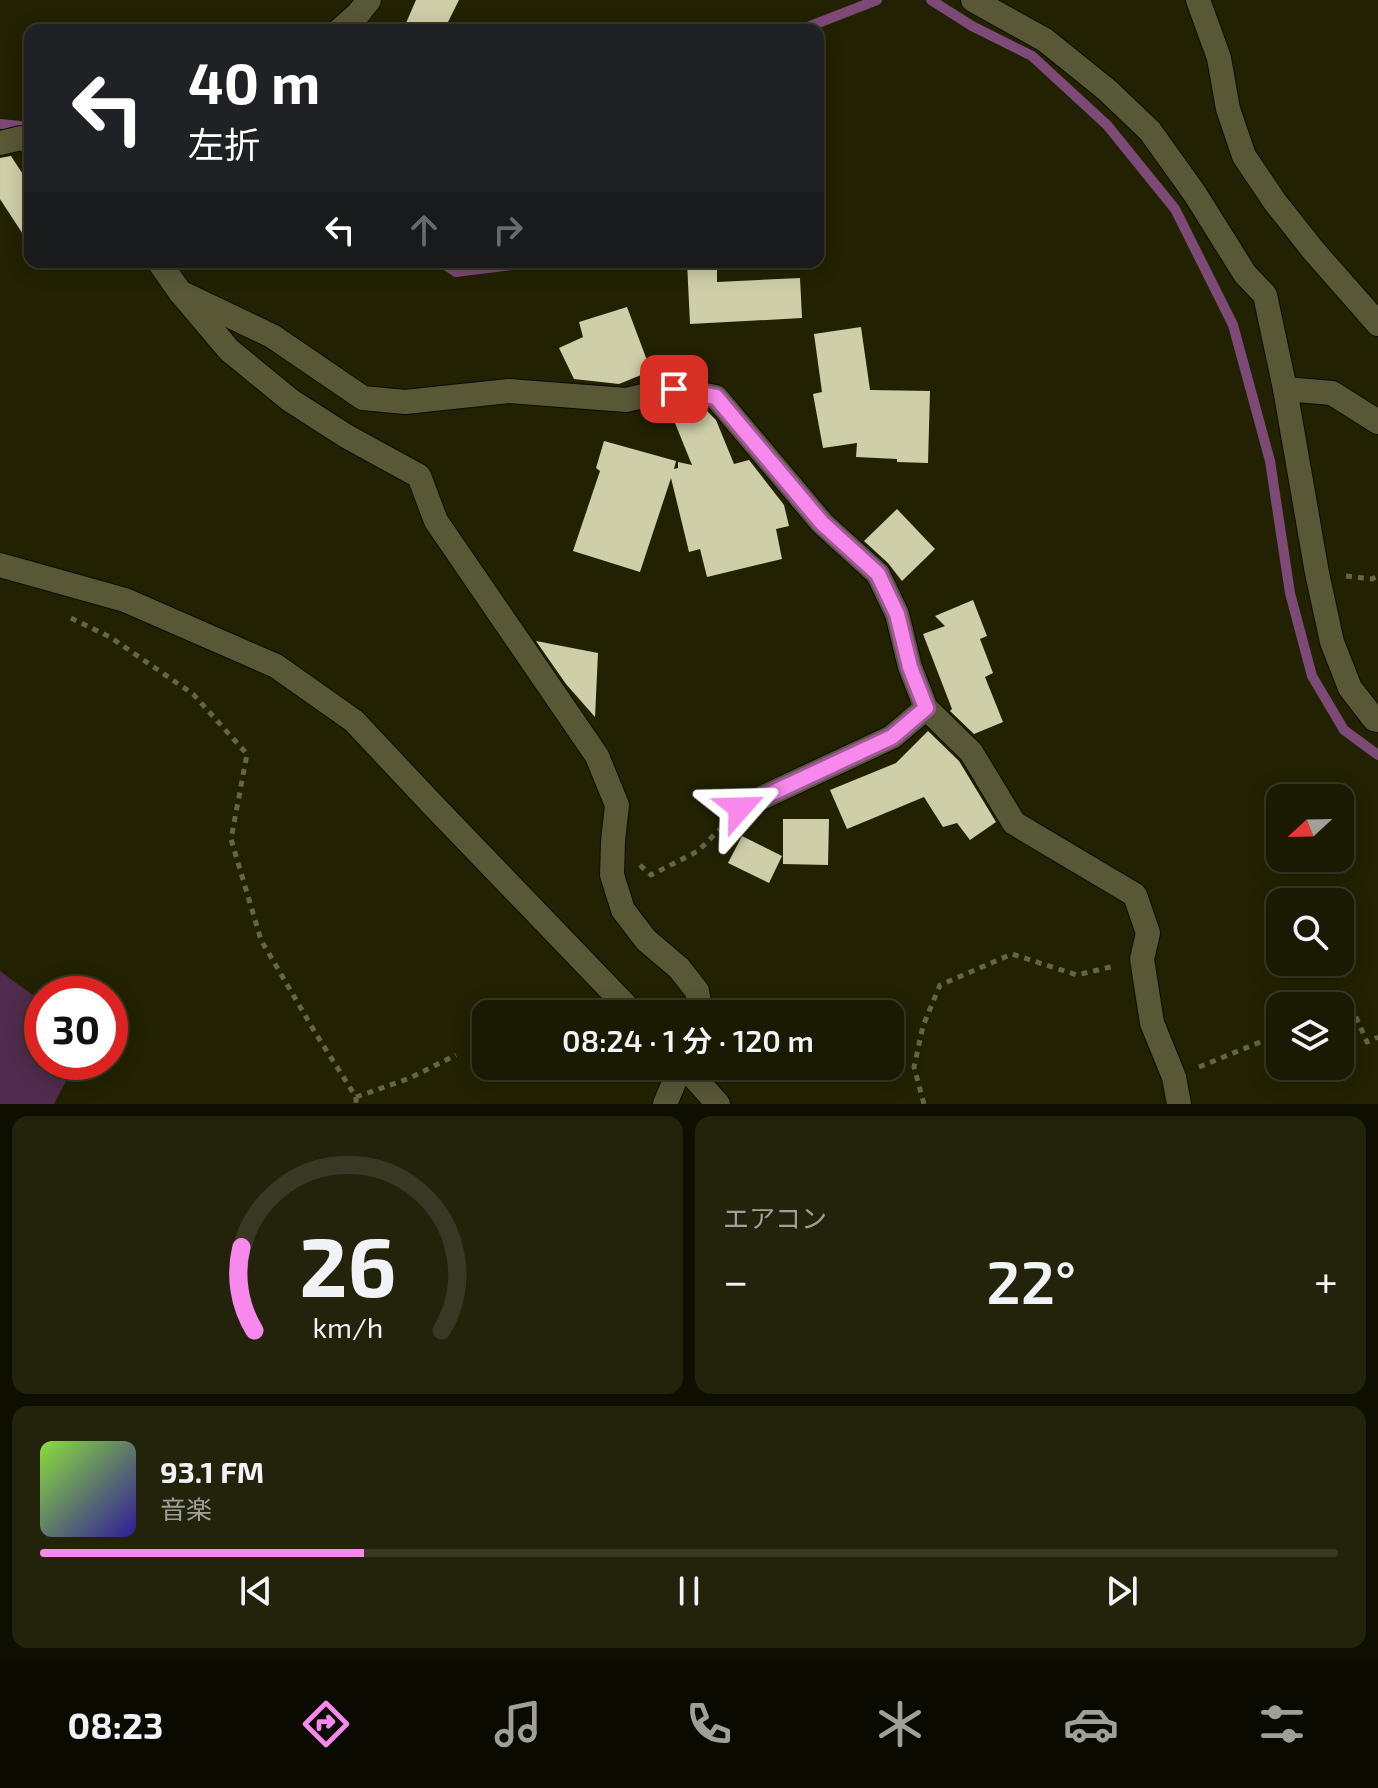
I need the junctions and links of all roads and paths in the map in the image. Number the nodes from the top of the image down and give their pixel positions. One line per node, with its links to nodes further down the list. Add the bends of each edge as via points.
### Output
1 (369, 0): 4 (street)
2 (973, 0): 10 (street, via 1045,40 1150,131 1245,274 1265,295)
3 (1198, 0): 9 (street, via 1244,156 1275,202)
4 (347, 24)
5 (24, 139): 6 (street)
6 (0, 143)
7 (163, 268): 8 (street)
8 (180, 292): 14 (street, via 272,336 363,398 405,402 509,391 626,400 674,389 716,397 822,523 878,574 897,614); 17 (street, via 229,350 290,400 419,476 436,521 597,756 617,805)
9 (1378, 324)
10 (1285, 389): 11 (street, via 1332,393); 15 (street, via 1332,642 1350,688)
11 (1378, 422)
12 (0, 565): 19 (street, via 125,600 276,666 354,721)
13 (65, 615): 28 (path, via 110,637 193,694 247,754 231,839 261,940)
14 (926, 708): 16 (street, via 892,737); 18 (street, via 971,752 1014,823 1135,895 1148,933)
15 (1378, 720)
16 (740, 808): 17 (path, via 698,851 651,875)
17 (613, 841): 20 (street, via 612,875 623,910 646,940 679,968)
18 (1142, 959): 25 (street, via 1152,1023); 31 (path, via 1077,975 1012,954 940,985 914,1067)
19 (621, 1000)
20 (699, 1000)
21 (1354, 1013): 22 (path, via 1367,1042)
22 (1378, 1037)
23 (1266, 1040): 25 (path)
24 (456, 1055): 28 (path)
25 (1174, 1077): 32 (street)
26 (676, 1080): 29 (street)
27 (695, 1080): 30 (street)
28 (356, 1101)
29 (665, 1104)
30 (718, 1104)
31 (924, 1104)
32 (1179, 1104)

